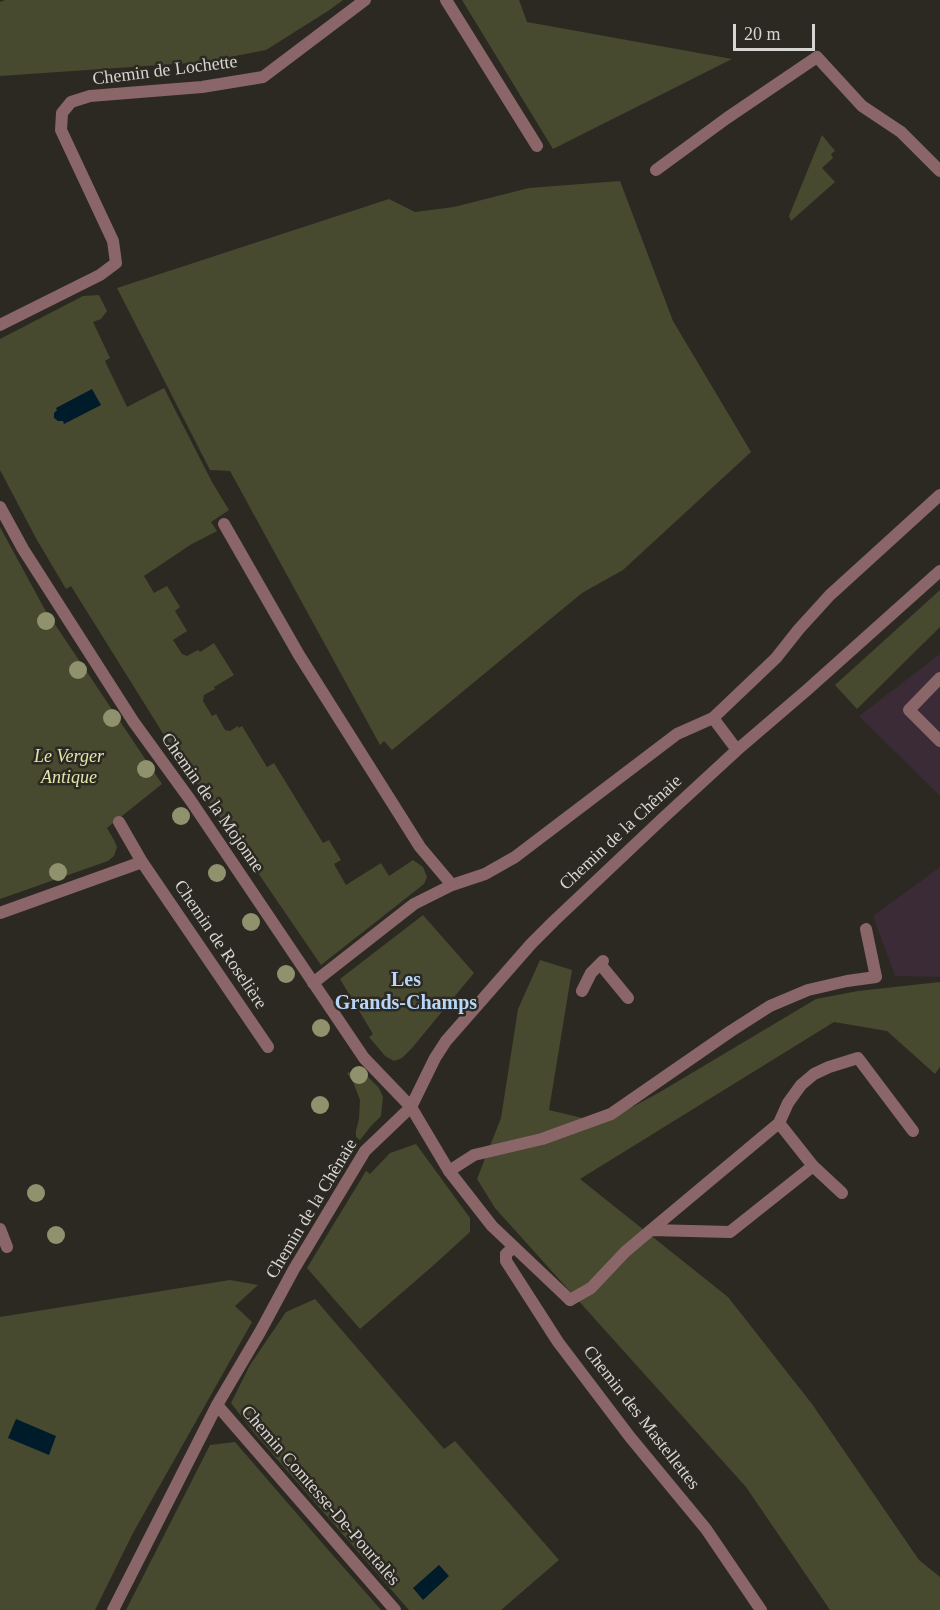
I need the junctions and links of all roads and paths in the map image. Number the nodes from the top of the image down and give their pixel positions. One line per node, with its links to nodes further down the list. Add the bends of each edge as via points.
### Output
1 (365, 0): 6 (street, Chemin de Lochette, via 263,77 202,87 90,96 71,102 62,113 61,130 113,241 116,262 99,275)
2 (446, 0): 3 (street)
3 (537, 146)
4 (656, 170): 5 (street, via 817,57 862,106 901,132)
5 (940, 171)
6 (0, 325)
7 (940, 495): 12 (street, Chemin de la Chênaie, via 830,595 776,658)
8 (0, 507): 20 (street, Chemin de la Mojonne, via 133,721)
9 (224, 524): 17 (street, via 299,655 420,847)
10 (940, 571): 14 (street, Chemin de la Chênaie)
11 (940, 678): 13 (street, via 909,710)
12 (713, 717): 14 (street); 17 (street, Chemin de la Chênaie, via 677,734 515,857 485,874)
13 (940, 741)
14 (737, 750): 24 (street, Chemin de la Chênaie, via 531,944 439,1049)
15 (118, 822): 16 (street, Chemin de Roselière)
16 (142, 862): 18 (street); 23 (street, Chemin de Roselière)
17 (452, 885): 20 (street, Chemin de la Chênaie, via 414,904)
18 (0, 913)
19 (867, 929): 28 (street, via 876,977 808,990 770,1006 611,1114 542,1139 474,1155)
20 (313, 983): 24 (street, Chemin de la Mojonne, via 364,1058)
21 (582, 990): 22 (street, via 601,963)
22 (628, 998)
23 (268, 1047)
24 (411, 1107): 28 (street); 34 (street, Chemin de la Chênaie, via 365,1151)
25 (779, 1123): 26 (street, via 788,1103 814,1074 858,1058); 27 (street); 31 (street)
26 (913, 1131)
27 (813, 1166): 29 (street); 31 (street, via 730,1232)
28 (449, 1170): 33 (street, via 492,1226)
29 (842, 1194)
30 (0, 1229): 32 (street)
31 (651, 1230): 33 (street, via 591,1288 570,1300)
32 (7, 1247)
33 (514, 1247): 37 (street, Chemin des Mastellettes, via 506,1254 506,1261 558,1342 706,1529)
34 (217, 1405): 35 (street, Chemin de la Chênaie); 36 (street, Chemin Comtesse-De-Pourtalès)
35 (113, 1610)
36 (395, 1610)
37 (761, 1610)

